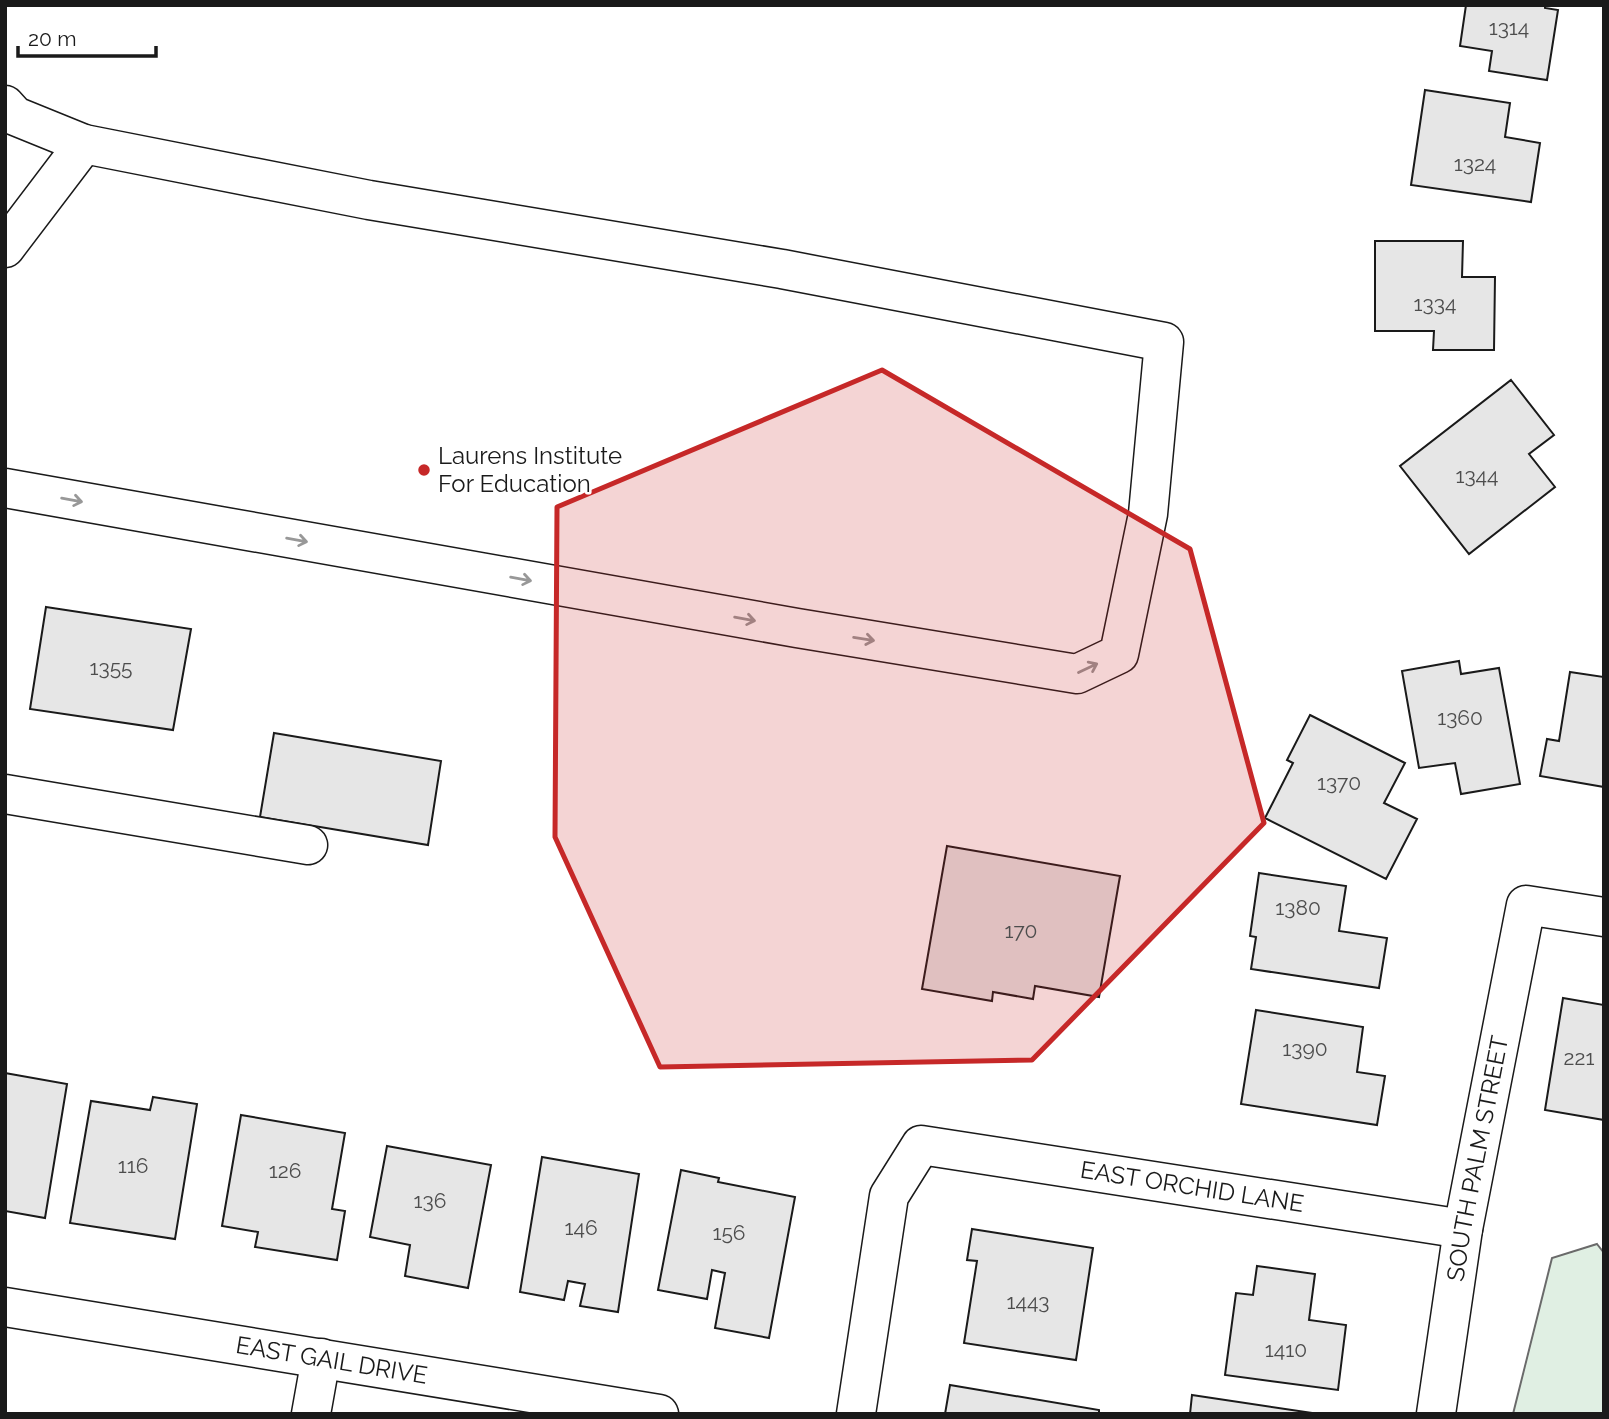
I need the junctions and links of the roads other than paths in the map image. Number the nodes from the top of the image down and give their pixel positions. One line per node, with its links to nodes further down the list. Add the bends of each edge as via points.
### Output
1 (5, 104): 2 (street, via 15,116)
2 (84, 144): 3 (street); 4 (street, one-way to 2, via 1077,674 1119,654 1148,514 1164,342 768,266 369,200)
3 (5, 248)
4 (5, 488)
5 (5, 794): 6 (street)
6 (308, 845)
7 (1604, 917): 8 (street, SOUTH PALM STREET, via 1526,905)
8 (1463, 1229): 13 (street, EAST ORCHID LANE, via 920,1145 889,1196); 14 (street, SOUTH PALM STREET)
9 (5, 1307): 10 (street, EAST GAIL DRIVE)
10 (321, 1358): 11 (street); 12 (street, EAST GAIL DRIVE)
11 (311, 1414)
12 (659, 1414)
13 (856, 1414)
14 (1436, 1414)

